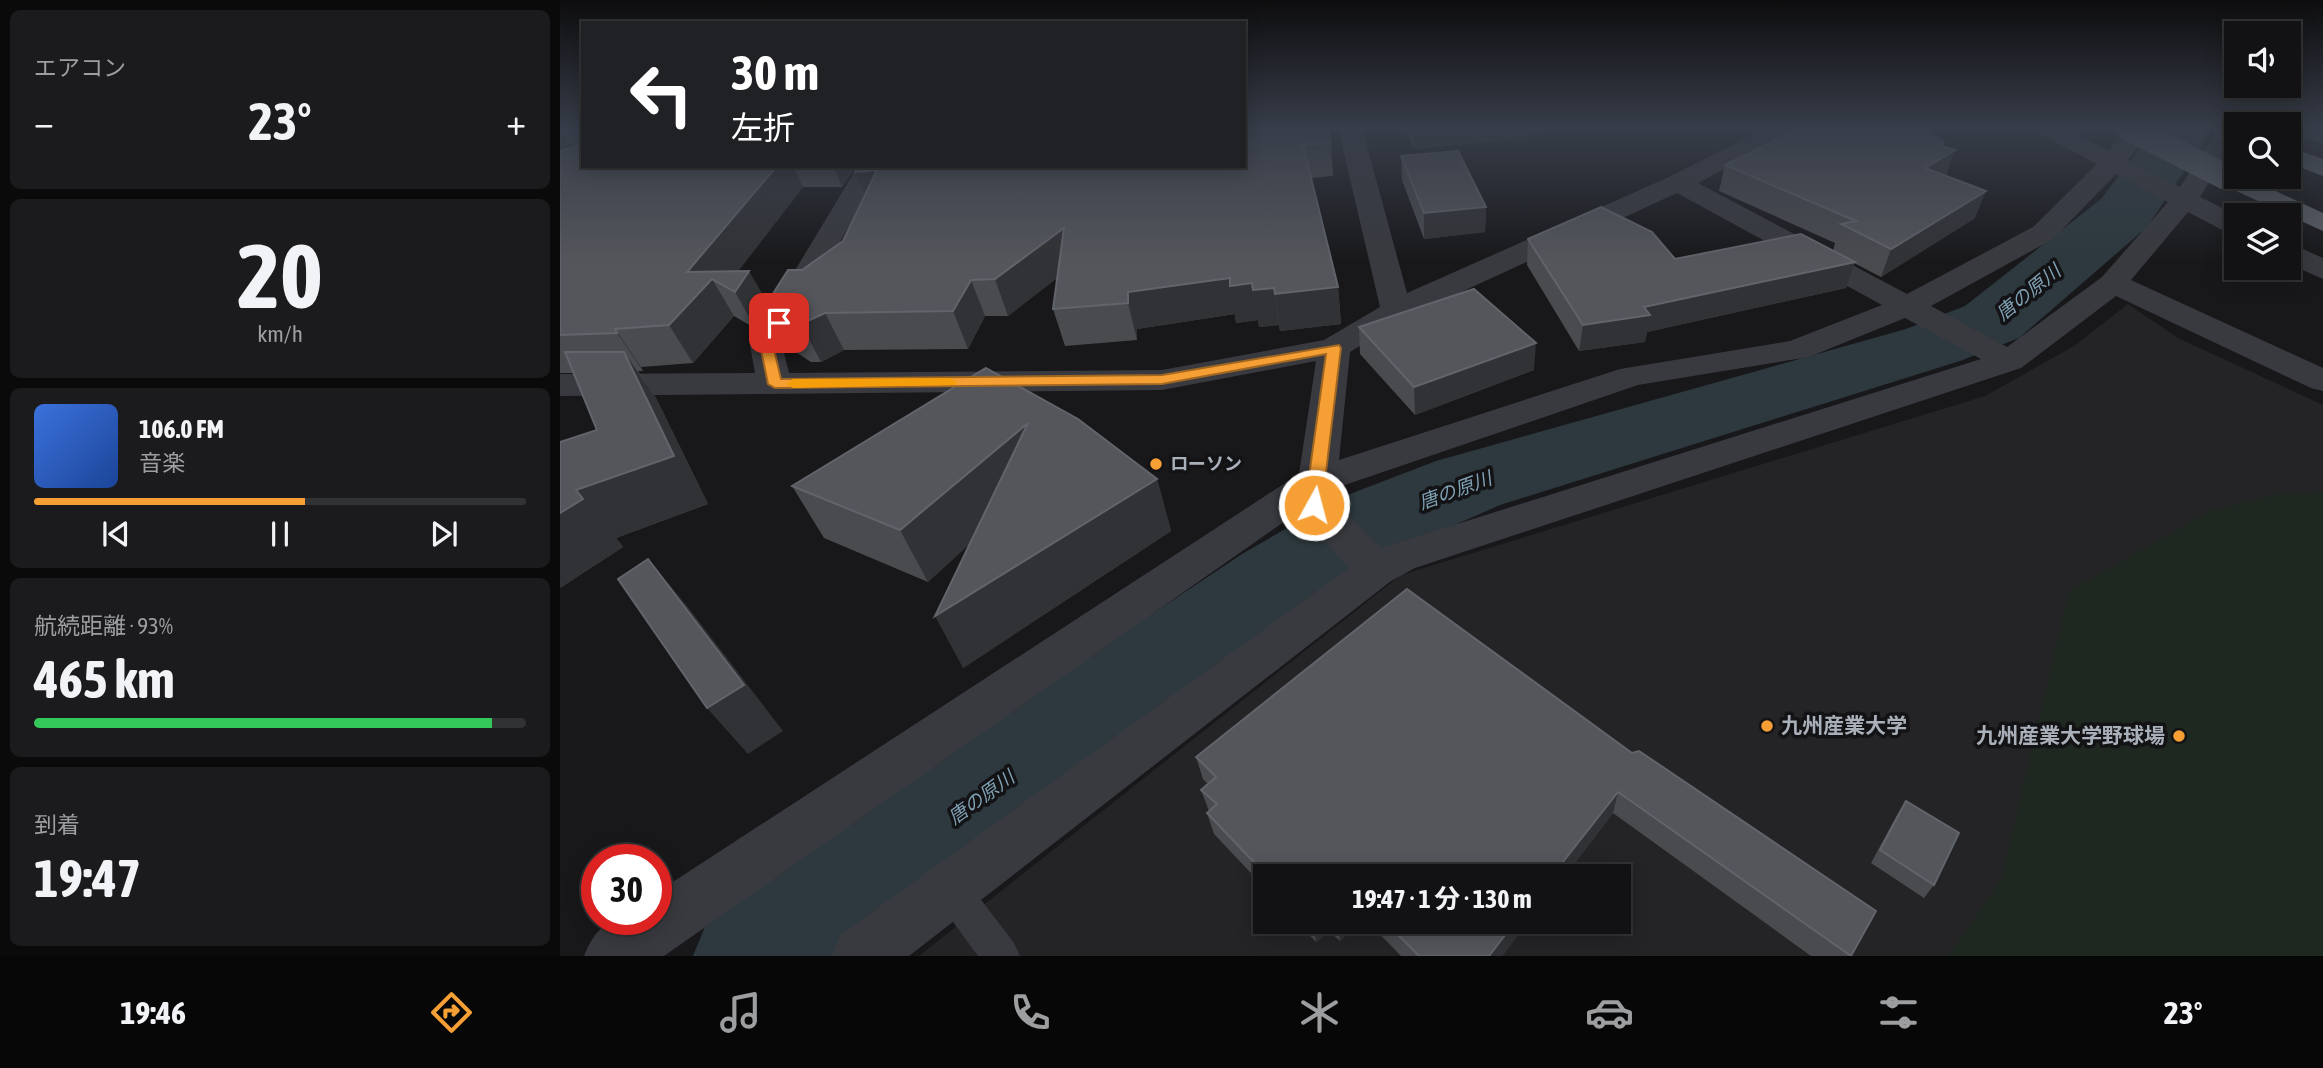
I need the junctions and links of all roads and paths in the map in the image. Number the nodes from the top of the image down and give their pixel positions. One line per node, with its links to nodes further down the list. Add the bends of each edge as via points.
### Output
1 (867, 173): 22 (street, via 766,345)
2 (1361, 173): 18 (street)
3 (1698, 173): 7 (street)
4 (2097, 173): 17 (street, via 2043,233)
5 (2153, 173): 11 (street)
6 (2201, 173): 11 (street)
7 (1678, 183): 17 (street); 18 (street)
8 (2301, 186): 10 (highway)
9 (2269, 189): 13 (highway)
10 (2323, 196)
11 (2185, 199): 12 (street); 16 (street)
12 (2224, 220)
13 (2323, 223)
14 (2301, 258): 15 (street)
15 (2323, 270)
16 (2113, 283): 20 (street); 21 (street)
17 (1910, 305): 20 (street); 24 (street, via 1797,349 1632,376)
18 (1395, 310): 19 (street)
19 (1334, 348): 22 (street, via 1162,380); 24 (street)
20 (2010, 361): 25 (street, via 1400,557)
21 (2323, 381)
22 (775, 384): 23 (street)
23 (560, 385)
24 (1315, 493): 25 (street); 27 (street)
25 (1369, 563): 26 (street)
26 (950, 888): 28 (street); 29 (lane)
27 (613, 956)
28 (861, 956)
29 (1001, 956)

